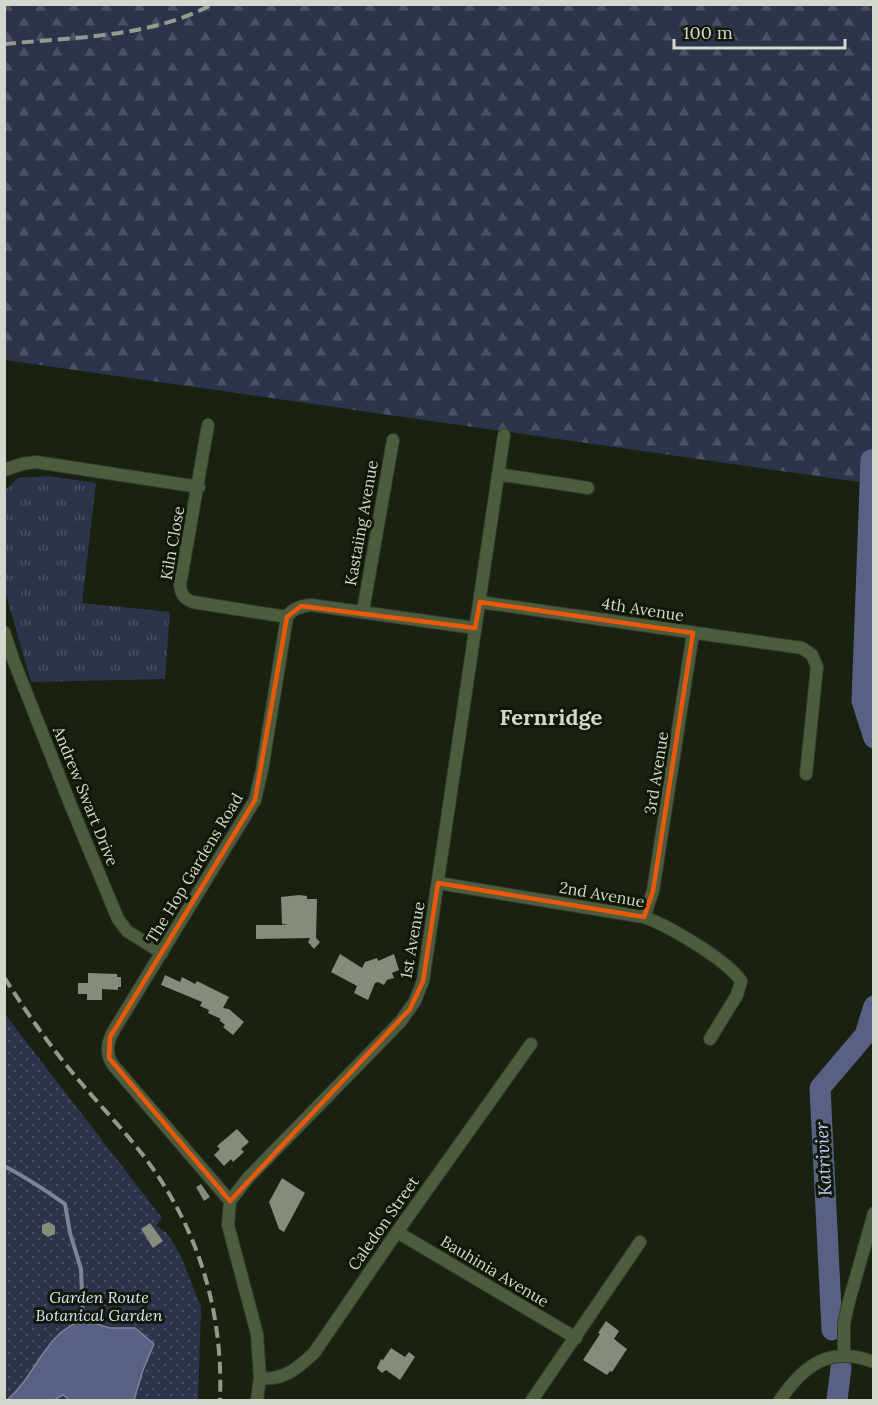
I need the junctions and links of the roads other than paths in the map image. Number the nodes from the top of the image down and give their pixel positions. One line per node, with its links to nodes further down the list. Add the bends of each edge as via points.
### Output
1 (208, 425): 6 (street, Kiln Close)
2 (504, 435): 5 (street, 1st Avenue)
3 (393, 440): 9 (street, Kastaiing Avenue)
4 (4, 470): 6 (street, via 36,462)
5 (498, 474): 7 (street); 8 (street, 1st Avenue)
6 (199, 486): 10 (street, Kiln Close, via 180,585 184,597 192,602)
7 (588, 488)
8 (480, 602): 11 (street, 1st Avenue); 13 (street, 4th Avenue)
9 (363, 611): 10 (street, via 311,605 298,608); 11 (street)
10 (287, 617): 17 (street, The Hop Gardens Road, via 255,800)
11 (475, 628): 15 (street, 1st Avenue)
12 (4, 632): 17 (street, Andrew Swart Drive, via 118,919 127,931)
13 (693, 633): 14 (street, 4th Avenue, via 802,648 812,655 817,667); 16 (street, 3rd Avenue, via 655,880)
14 (806, 774)
15 (438, 883): 16 (street, 2nd Avenue); 20 (street, 1st Avenue, via 423,981 410,1010)
16 (644, 917): 18 (street, 2nd Avenue, via 699,947 741,981)
17 (162, 953): 20 (street, The Hop Gardens Road, via 110,1037 109,1058)
18 (710, 1039)
19 (531, 1044): 22 (street, Caledon Street)
20 (230, 1201): 27 (street, via 228,1224 257,1334)
21 (873, 1213): 25 (street, via 844,1324)
22 (397, 1232): 24 (street, Bauhinia Avenue); 27 (street, Caledon Street, via 314,1353 289,1373 273,1380)
23 (640, 1242): 24 (street)
24 (576, 1338): 29 (street)
25 (844, 1354): 26 (street); 30 (street, via 808,1368)
26 (873, 1362)
27 (260, 1378): 28 (street)
28 (257, 1401)
29 (532, 1401)
30 (780, 1401)

